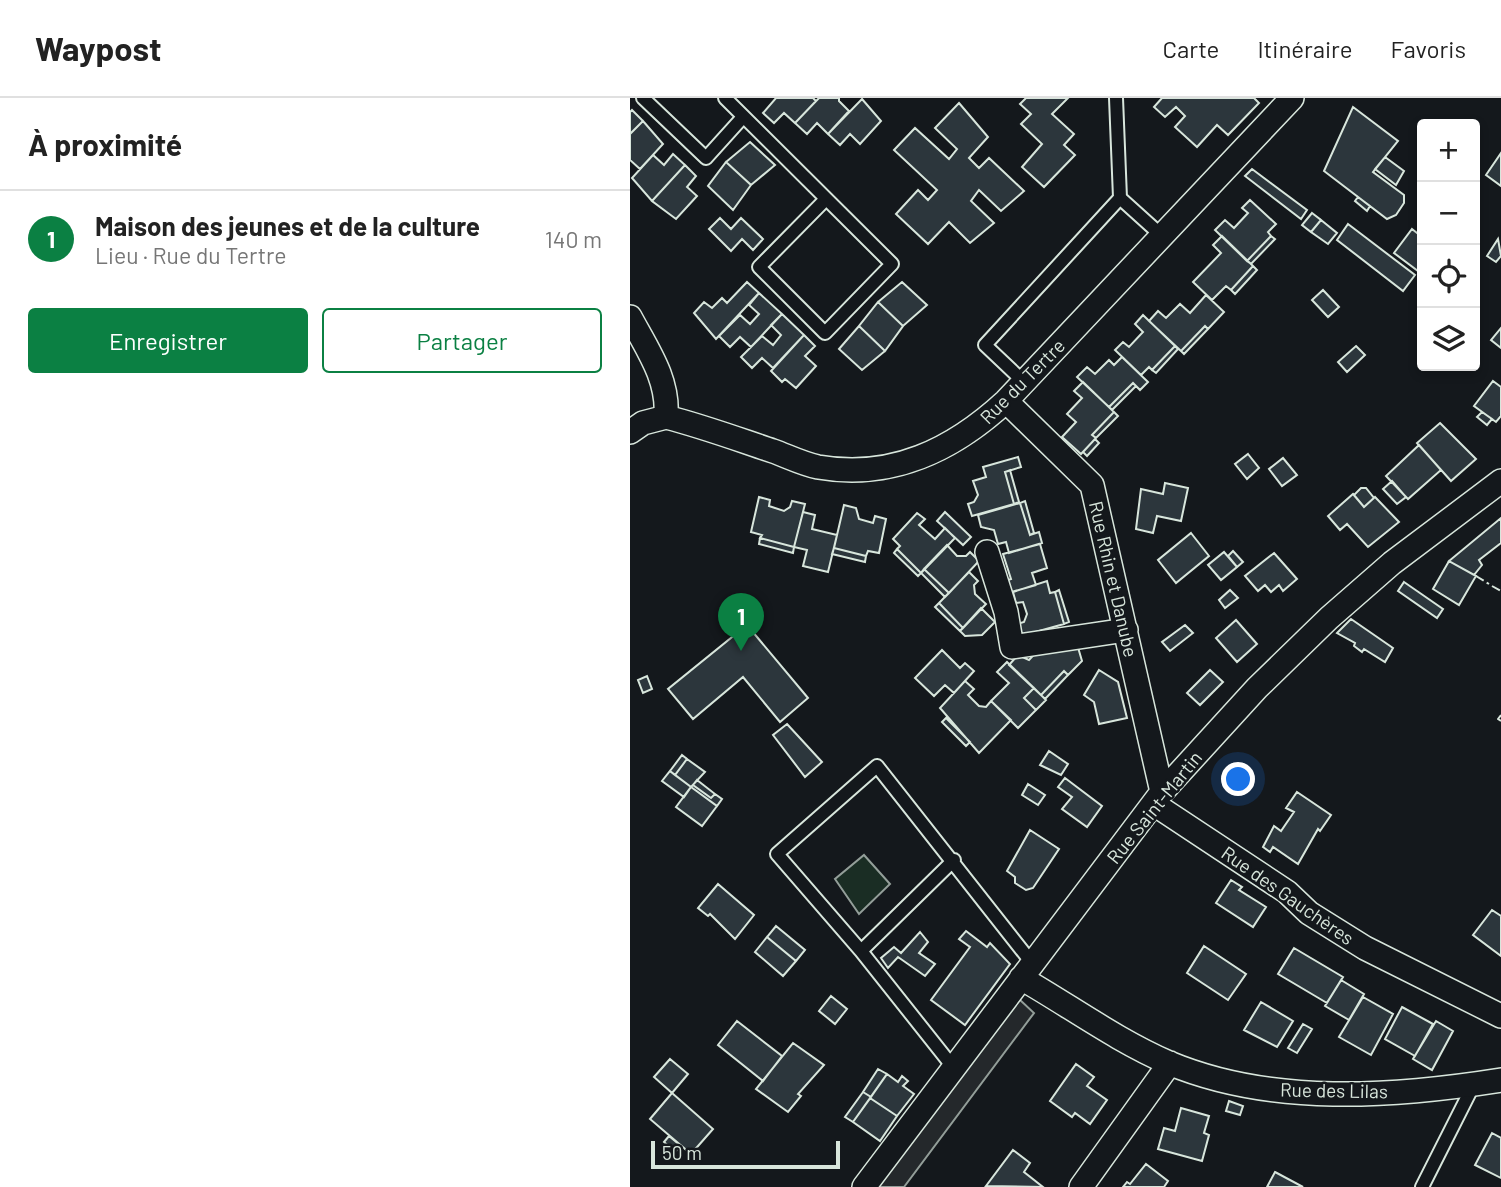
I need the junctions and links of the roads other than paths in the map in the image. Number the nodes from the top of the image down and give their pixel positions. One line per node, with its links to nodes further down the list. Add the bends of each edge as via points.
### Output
1 (643, 98): 5 (lane, via 706,158)
2 (725, 98): 5 (lane)
3 (1292, 98): 8 (street, Rue du Tertre)
4 (1112, 101): 6 (lane)
5 (743, 117): 7 (lane)
6 (1120, 198): 8 (lane); 10 (lane, via 985,345)
7 (826, 199): 7 (lane, via 759,267 825,333 892,264)
8 (1161, 235): 10 (street, Rue du Tertre)
9 (630, 317): 12 (street, via 662,379 668,400)
10 (1024, 382): 11 (street, Rue du Tertre)
11 (1006, 401): 12 (street, Rue du Tertre, via 943,449 881,468 817,467); 16 (street, Rue Rhin et Danube, via 1092,485)
12 (666, 416): 13 (street)
13 (630, 432)
14 (1501, 481): 17 (street, Rue Saint-Martin, via 1392,563 1329,618 1257,688)
15 (987, 552): 16 (street, via 1012,647)
16 (1126, 630): 17 (street, Rue Rhin et Danube)
17 (1158, 798): 20 (street, Rue Saint-Martin); 21 (street, Rue des Gauchères, via 1309,913 1365,948)
18 (954, 860): 19 (lane); 19 (lane, via 877,766 777,854); 20 (lane)
19 (861, 951): 23 (lane)
20 (1026, 970): 22 (street, Rue des Lilas, via 1088,1021); 23 (street, Rue Saint-Martin)
21 (1501, 1016)
22 (1170, 1063): 25 (street, Rue des Lilas, via 1247,1086 1290,1092 1409,1091); 27 (street)
23 (953, 1067): 26 (street, Rue Saint-Martin)
24 (1501, 1080): 25 (street, Rue des Lilas)
25 (1475, 1084): 28 (lane)
26 (864, 1187)
27 (1081, 1187)
28 (1422, 1187)

